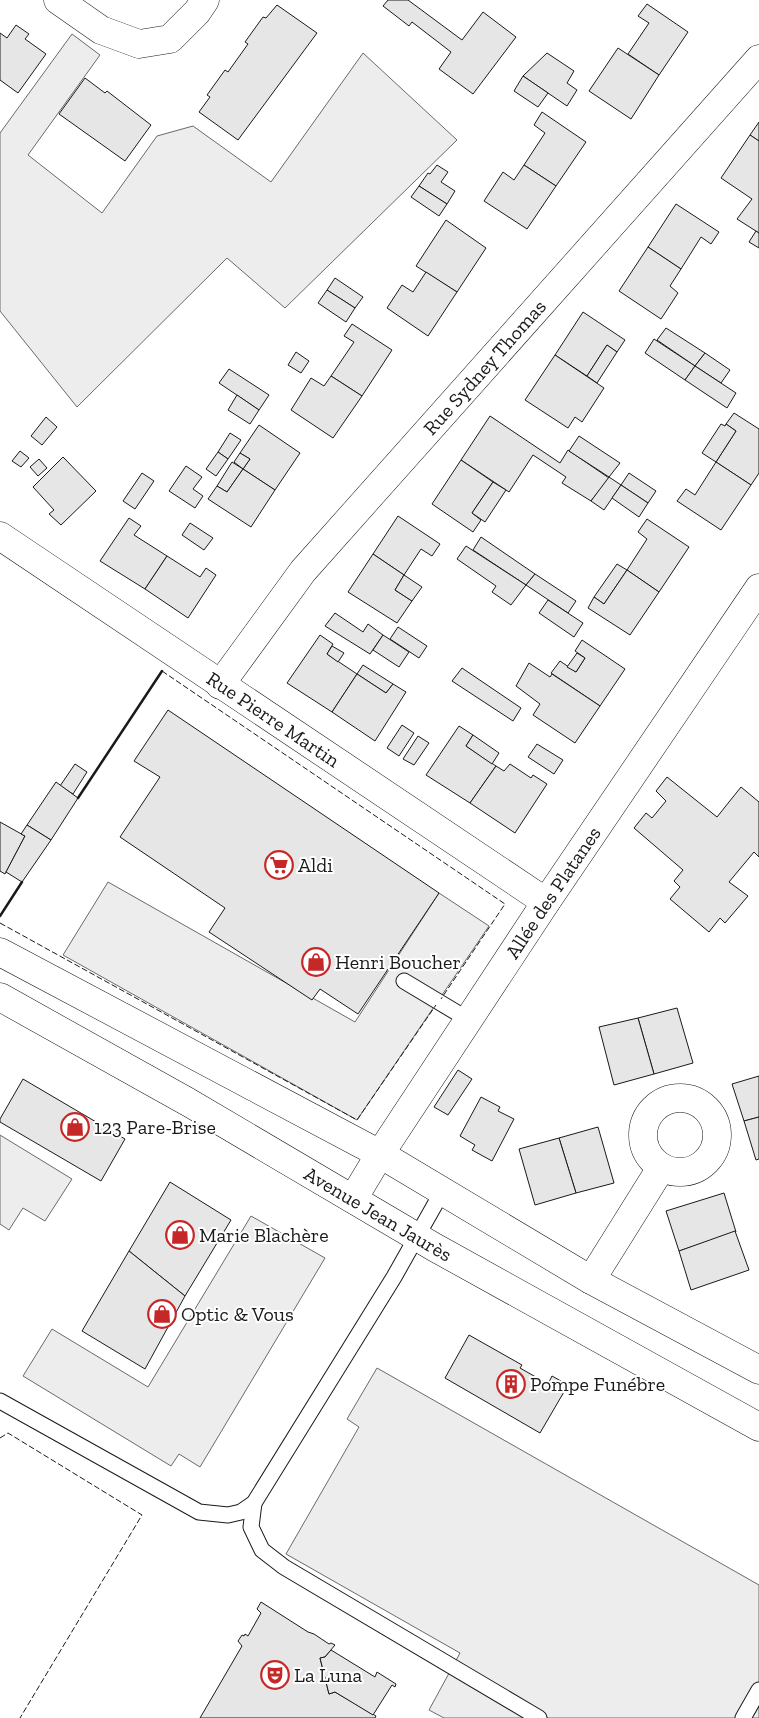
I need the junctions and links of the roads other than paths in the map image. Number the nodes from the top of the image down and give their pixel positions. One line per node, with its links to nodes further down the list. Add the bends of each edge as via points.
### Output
1 (58, 0): 2 (street, via 101,30 139,44 170,39)
2 (205, 0)
3 (759, 59): 6 (street, Rue Sydney Thomas, via 303,571)
4 (0, 536): 6 (street, Rue Pierre Martin)
5 (759, 588): 7 (street, Allée des Platanes)
6 (220, 685): 7 (street, Rue Pierre Martin)
7 (546, 902): 11 (street, Allée des Platanes)
8 (0, 952): 12 (street)
9 (404, 981): 11 (lane)
10 (0, 997): 15 (street, Avenue Jean Jaurès)
11 (469, 1020): 12 (street, Allée des Platanes)
12 (380, 1154): 14 (street); 15 (street, Allée des Platanes)
13 (662, 1168): 17 (street)
14 (442, 1192): 16 (lane); 17 (street)
15 (353, 1199): 16 (street, Avenue Jean Jaurès)
16 (416, 1236): 20 (street, Avenue Jean Jaurès); 21 (lane)
17 (592, 1280): 18 (street)
18 (759, 1370)
19 (0, 1401): 21 (lane, via 199,1512 228,1515 241,1512)
20 (759, 1427)
21 (254, 1503): 23 (lane, via 251,1527 262,1550 284,1567)
22 (759, 1690): 24 (lane)
23 (539, 1718)
24 (743, 1718)

